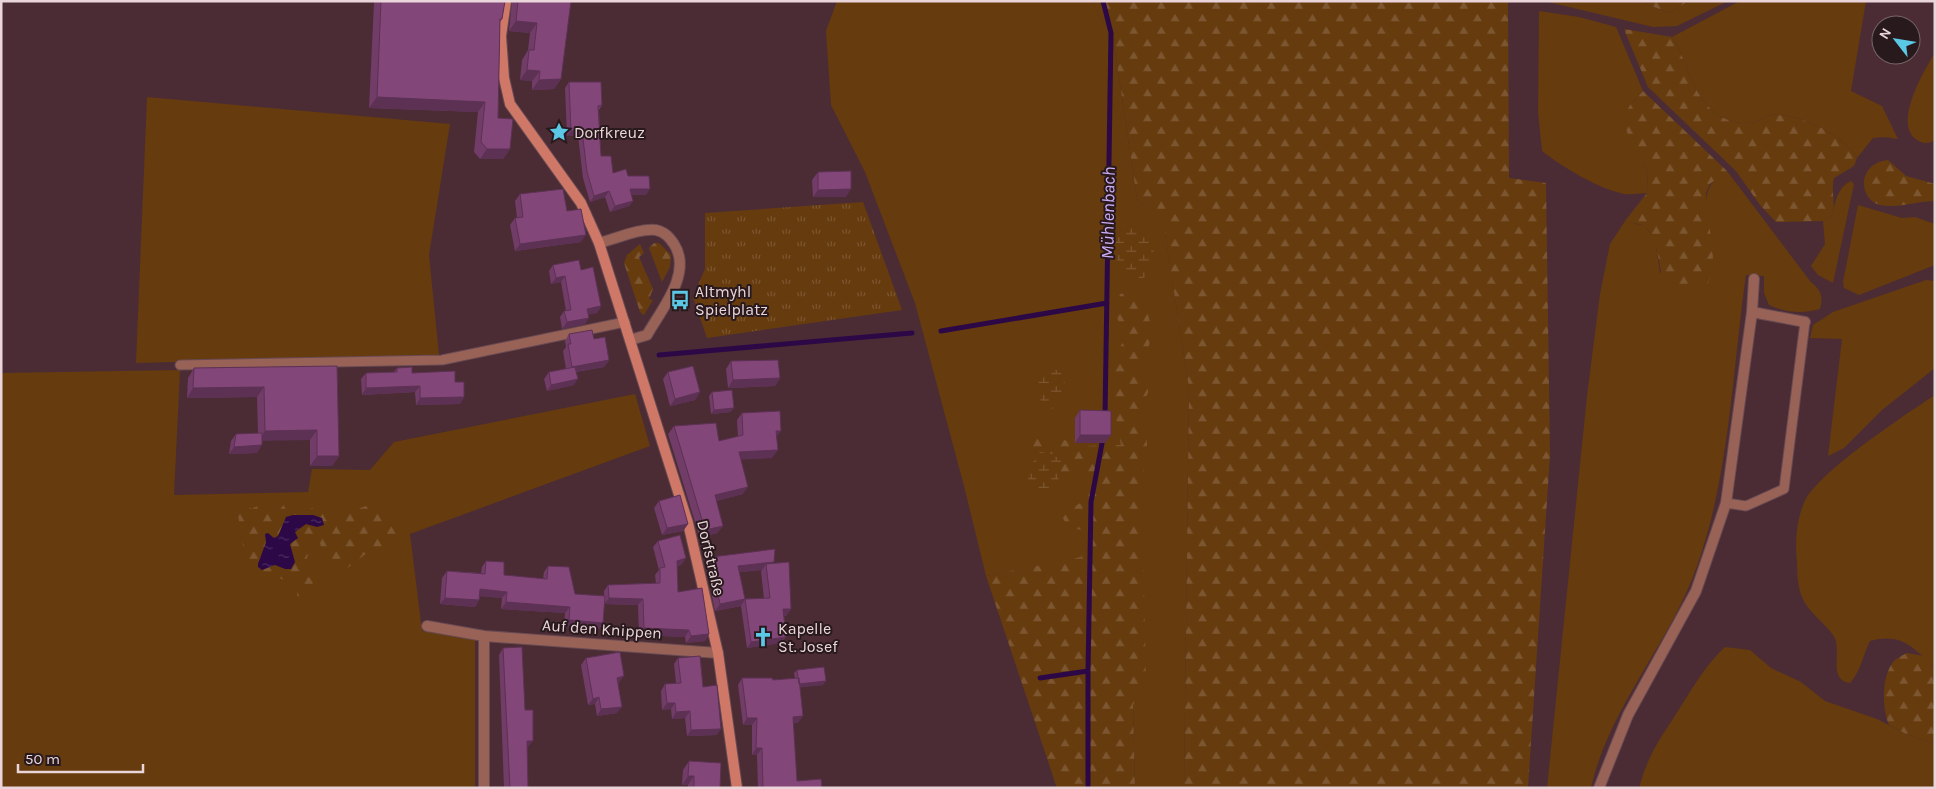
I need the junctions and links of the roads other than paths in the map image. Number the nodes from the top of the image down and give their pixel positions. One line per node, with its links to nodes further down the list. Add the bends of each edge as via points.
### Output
1 (506, 1): 2 (main road, Dorfstraße, via 501,36 504,78 510,104 581,203)
2 (600, 243): 5 (main road, Dorfstraße); 7 (street, via 656,230 667,234 677,250 681,266 670,294 647,335)
3 (1754, 279): 4 (street)
4 (1752, 312): 6 (street); 9 (street)
5 (625, 322): 7 (main road, Dorfstraße); 8 (lane, via 442,360)
6 (1805, 322): 9 (lane, via 1784,489 1746,506)
7 (630, 340): 12 (main road, Dorfstraße, via 688,523)
8 (180, 365)
9 (1726, 503): 15 (street, via 1696,591 1628,714)
10 (427, 626): 11 (street, Auf den Knippen)
11 (484, 636): 12 (street, Auf den Knippen); 13 (street)
12 (718, 652): 14 (main road, Dorfstraße)
13 (484, 788)
14 (737, 788)
15 (1599, 788)

